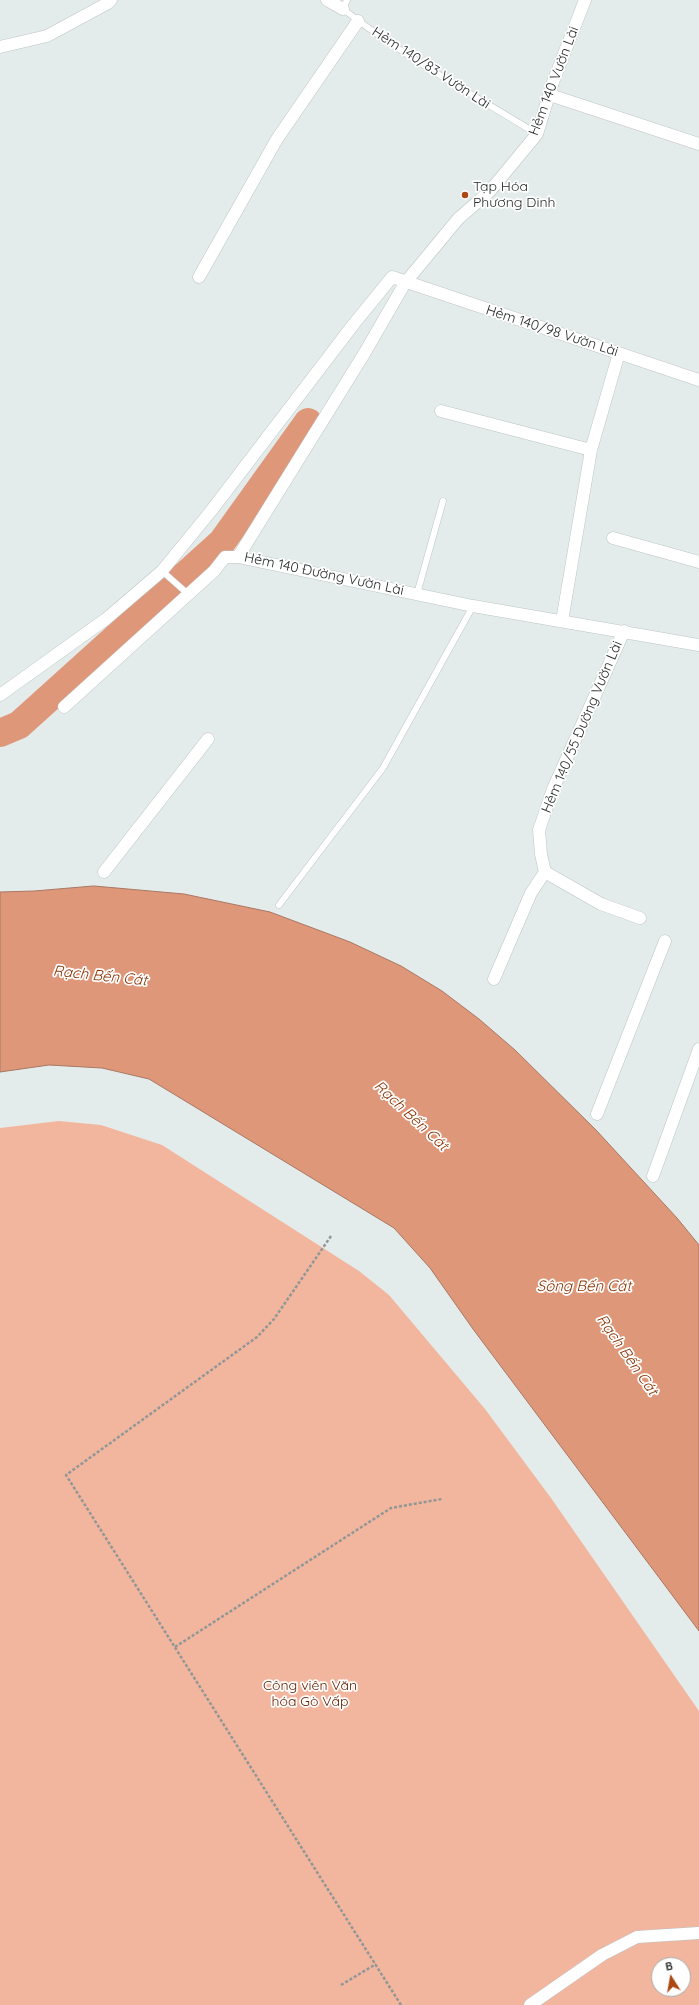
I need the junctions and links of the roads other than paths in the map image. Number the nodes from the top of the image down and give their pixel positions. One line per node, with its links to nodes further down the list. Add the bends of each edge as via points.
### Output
1 (111, 0): 6 (street, via 47,36)
2 (327, 0): 4 (street, Hẻm 140/83 Vườn Lài)
3 (585, 0): 7 (street, Hẻm 140 Vườn Lài)
4 (345, 4): 5 (lane, Hẻm 140/83 Vườn Lài)
5 (358, 21): 8 (lane, Hẻm 140/83 Vườn Lài); 10 (street, via 277,139)
6 (0, 47)
7 (550, 95): 8 (street, Hẻm 140 Vườn Lài); 9 (street)
8 (537, 134): 11 (street, Hẻm 140 Vườn Lài, via 490,191 458,219)
9 (699, 144)
10 (199, 277)
11 (405, 283): 12 (street, Hẻm 140/98 Vườn Lài); 18 (street, Hẻm 140 Đường Vườn Lài); 20 (street, Hẻm 140/98 Vườn Lài, via 392,277)
12 (619, 353): 13 (street, Hẻm 140/98 Vườn Lài); 15 (street)
13 (699, 380)
14 (441, 411): 15 (street)
15 (591, 450): 24 (street)
16 (443, 501): 22 (lane)
17 (613, 538): 19 (street)
18 (238, 557): 21 (street, via 225,557 214,571); 22 (street, Hẻm 140 Đường Vườn Lài)
19 (699, 562)
20 (164, 572): 21 (lane); 27 (street, via 106,619)
21 (185, 592): 28 (street)
22 (417, 594): 23 (street, Hẻm 140 Đường Vườn Lài)
23 (473, 606): 24 (street, Hẻm 140 Đường Vườn Lài); 32 (lane, via 383,768)
24 (562, 621): 25 (street, Hẻm 140 Đường Vườn Lài)
25 (624, 631): 26 (street, Hẻm 140 Đường Vườn Lài); 31 (street, Hẻm 140/55 Đường Vườn Lài, via 553,789 544,816 538,836)
26 (699, 645)
27 (0, 694)
28 (64, 707)
29 (208, 739): 30 (street)
30 (104, 872)
31 (544, 872): 33 (street, via 601,904); 35 (street, via 531,893)
32 (279, 905)
33 (640, 918)
34 (665, 941): 37 (street)
35 (494, 979)
36 (699, 1049): 38 (street)
37 (597, 1114)
38 (654, 1176)
39 (699, 1933): 40 (street, via 637,1937 602,1955)
40 (530, 2005)

